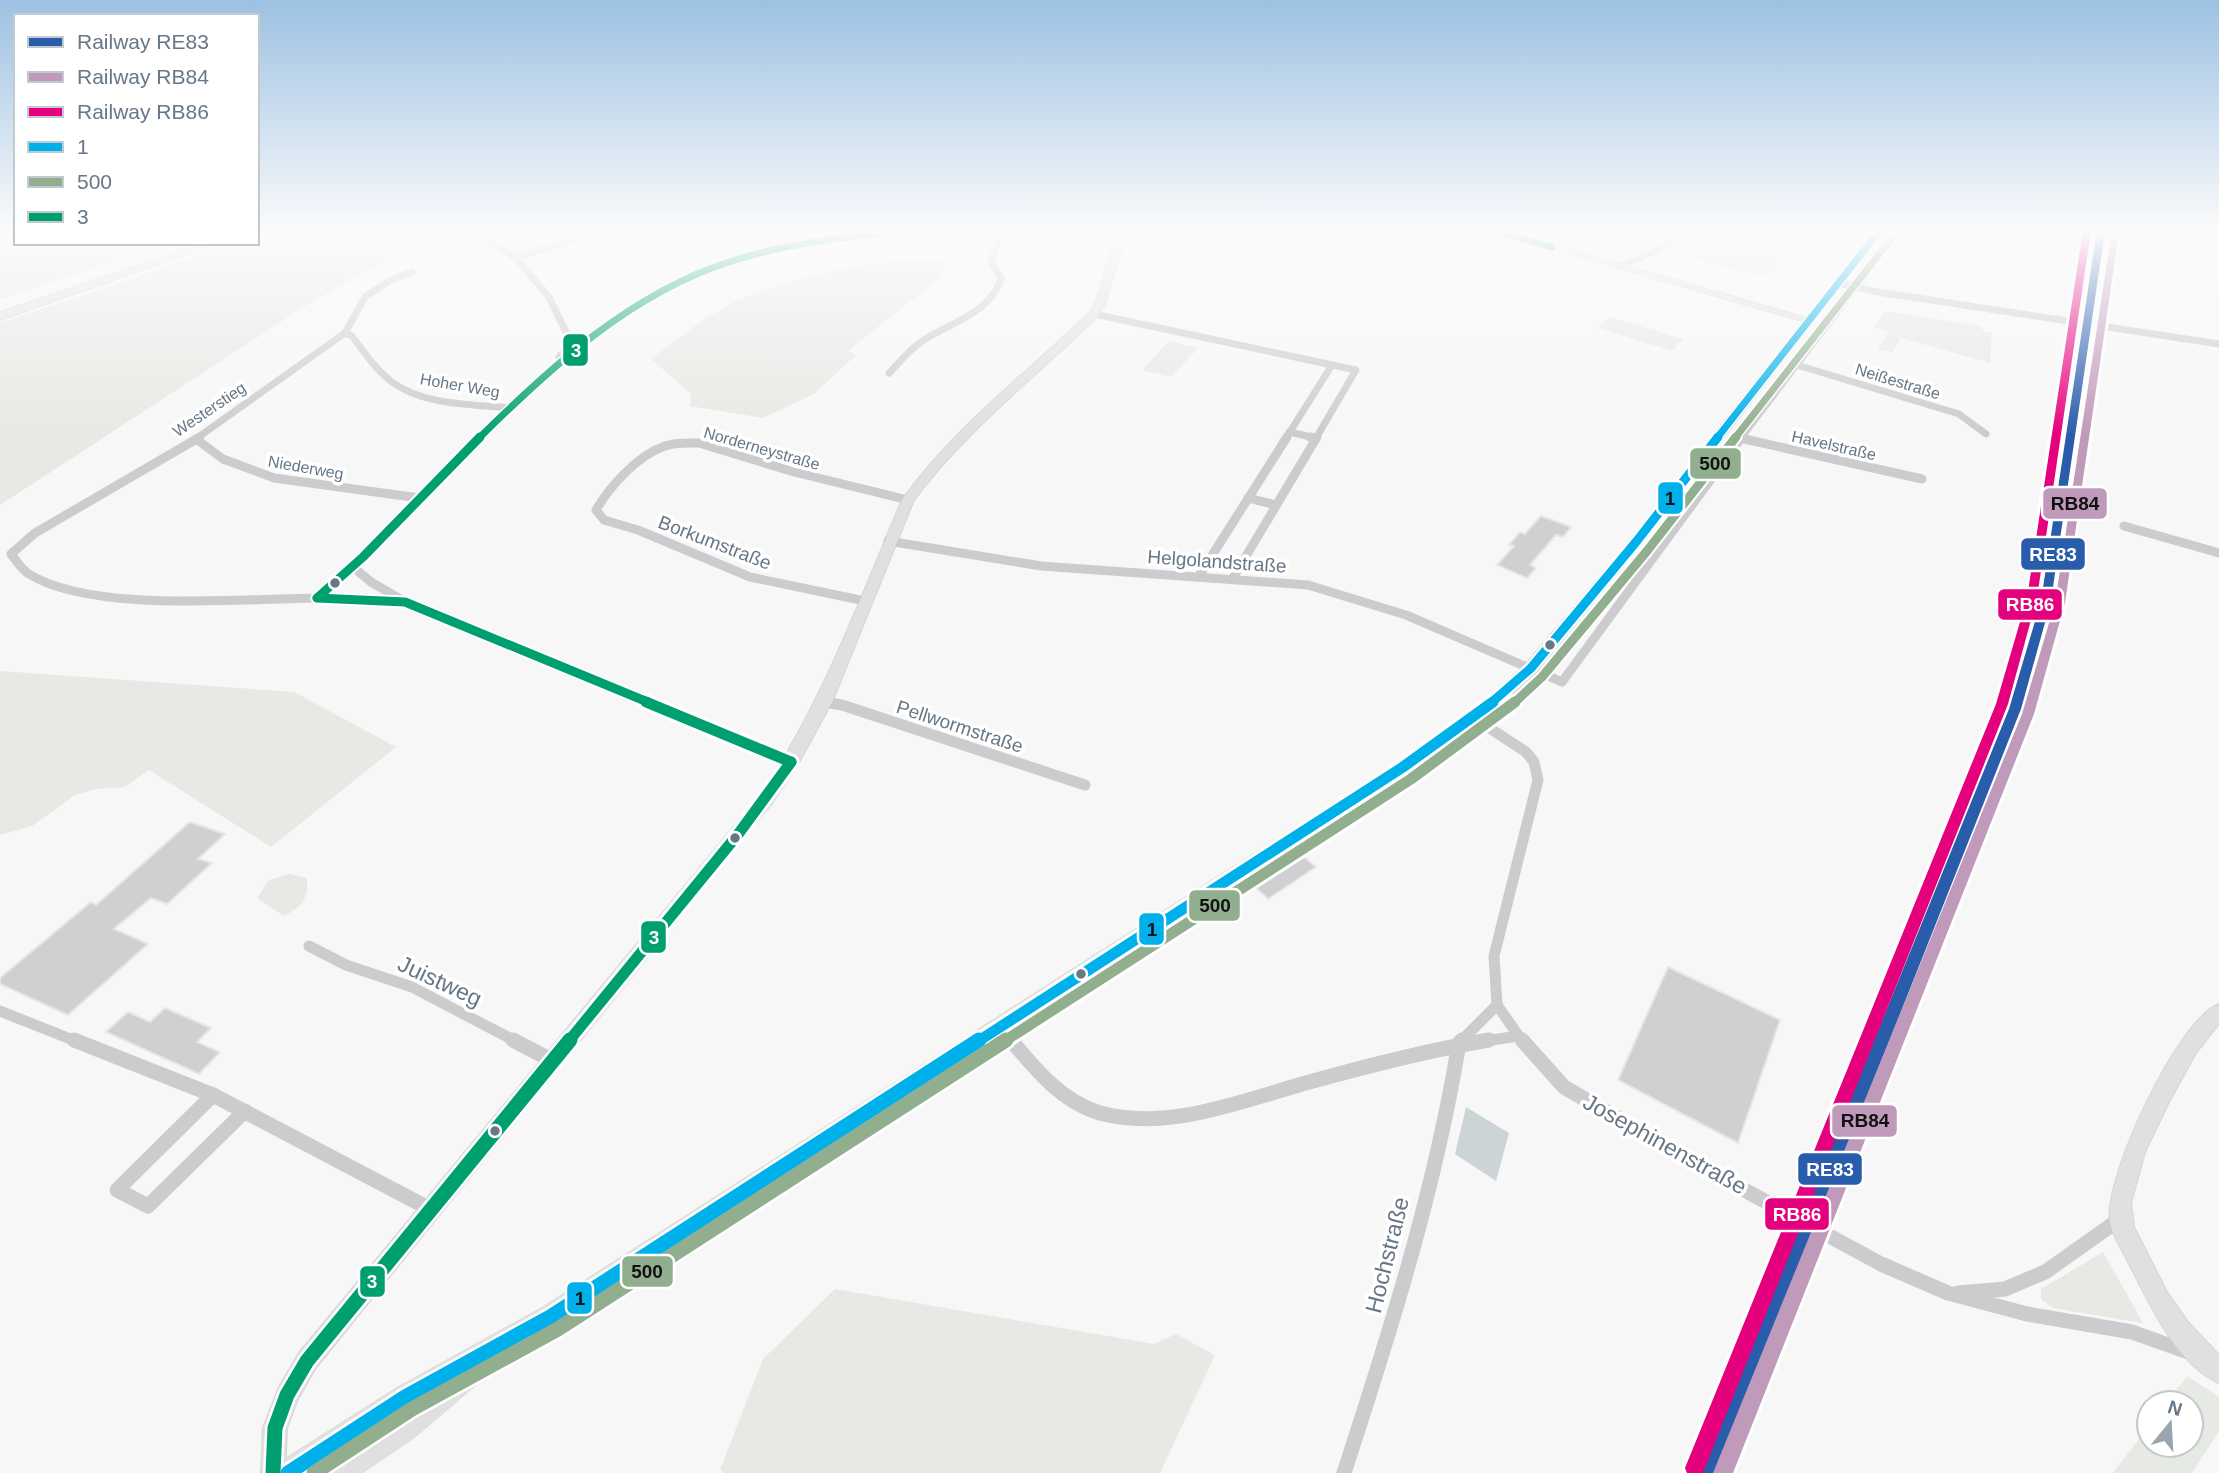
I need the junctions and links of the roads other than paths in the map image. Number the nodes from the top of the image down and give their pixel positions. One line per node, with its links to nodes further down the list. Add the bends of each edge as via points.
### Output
1 (19, 299): 12 (highway)
2 (51, 299): 14 (highway)
3 (364, 299): 16 (street, Westerstieg)
4 (550, 299): 18 (street)
5 (652, 299): 17 (street)
6 (987, 299): 23 (street, via 956,326 921,342)
7 (1102, 299): 13 (street)
8 (1735, 299): 15 (street)
9 (1826, 299): 15 (main road)
10 (1847, 299): 21 (street)
11 (1926, 299): 19 (street)
12 (0, 305)
13 (1094, 314): 20 (street); 33 (street, via 924,475)
14 (0, 316)
15 (1809, 320): 45 (main road)
16 (345, 333): 24 (street, Hoher Weg, via 393,382 409,390); 29 (street, Westerstieg)
17 (594, 335): 18 (street); 22 (street)
18 (568, 336): 22 (street, via 566,349)
19 (2219, 344)
20 (1332, 365): 25 (street); 27 (street, via 1356,370)
21 (1797, 365): 26 (street, Neißestraße, via 1959,414); 28 (street)
22 (551, 368): 24 (street)
23 (889, 373)
24 (510, 408): 31 (street)
25 (1289, 432): 27 (street); 32 (street)
26 (1986, 434)
27 (1316, 438): 34 (street)
28 (1740, 438): 30 (street, Havelstraße); 45 (street, Helgolandstraße, via 1562,682)
29 (196, 439): 31 (street, Niederweg, via 223,459 274,478); 42 (street, Westerstieg, via 35,533 12,558 40,578 117,597 211,602)
30 (1922, 479)
31 (419, 498): 39 (street)
32 (1248, 498): 34 (street); 40 (street)
33 (908, 500): 35 (street, Norderneystraße, via 685,443 667,445 647,456 598,504); 37 (street)
34 (1276, 505): 41 (street)
35 (597, 514): 43 (street, Borkumstraße, via 750,577)
36 (2124, 526): 38 (street)
37 (888, 541): 40 (street, Helgolandstraße, via 1041,566); 43 (street)
38 (2219, 553)
39 (353, 566): 42 (street); 44 (street)
40 (1199, 576): 41 (street, Helgolandstraße)
41 (1233, 578): 45 (street, Helgolandstraße, via 1339,592)
42 (317, 598): 44 (street)
43 (865, 601): 46 (street)
44 (405, 602): 48 (street)
45 (1531, 668): 47 (main road)
46 (824, 702): 48 (street); 49 (street, Pellwormstraße)
47 (1471, 716): 51 (street, via 1526,752 1538,780 1494,956); 54 (main road, via 1403,767)
48 (791, 762): 57 (street, via 739,833)
49 (1085, 785)
50 (309, 946): 57 (street, Juistweg, via 346,965 412,987)
51 (1497, 1005): 55 (street); 56 (street)
52 (0, 1011): 58 (street)
53 (2219, 1012): 61 (street, via 2201,1029 2178,1065 2152,1117 2126,1174)
54 (999, 1026): 56 (street, via 1063,1094 1096,1112 1131,1120 1184,1114); 63 (main road)
55 (1518, 1036): 56 (street); 62 (street, Josephinenstraße, via 1564,1087 1881,1264)
56 (1459, 1043): 68 (street, Hochstraße, via 1395,1318)
57 (551, 1060): 60 (street)
58 (213, 1095): 59 (street); 59 (street, via 117,1190 148,1206)
59 (245, 1111): 60 (street)
60 (430, 1209): 65 (street, via 331,1329 287,1395 275,1428)
61 (2120, 1219): 62 (street, via 2045,1272 2005,1289); 64 (street, via 2170,1320)
62 (1948, 1293): 64 (street, Josephinenstraße, via 2027,1314 2132,1332)
63 (510, 1340): 66 (main road, via 405,1397); 67 (main road, via 404,1428)
64 (2214, 1367)
65 (273, 1473)
66 (288, 1473)
67 (338, 1473)
68 (1344, 1473)

